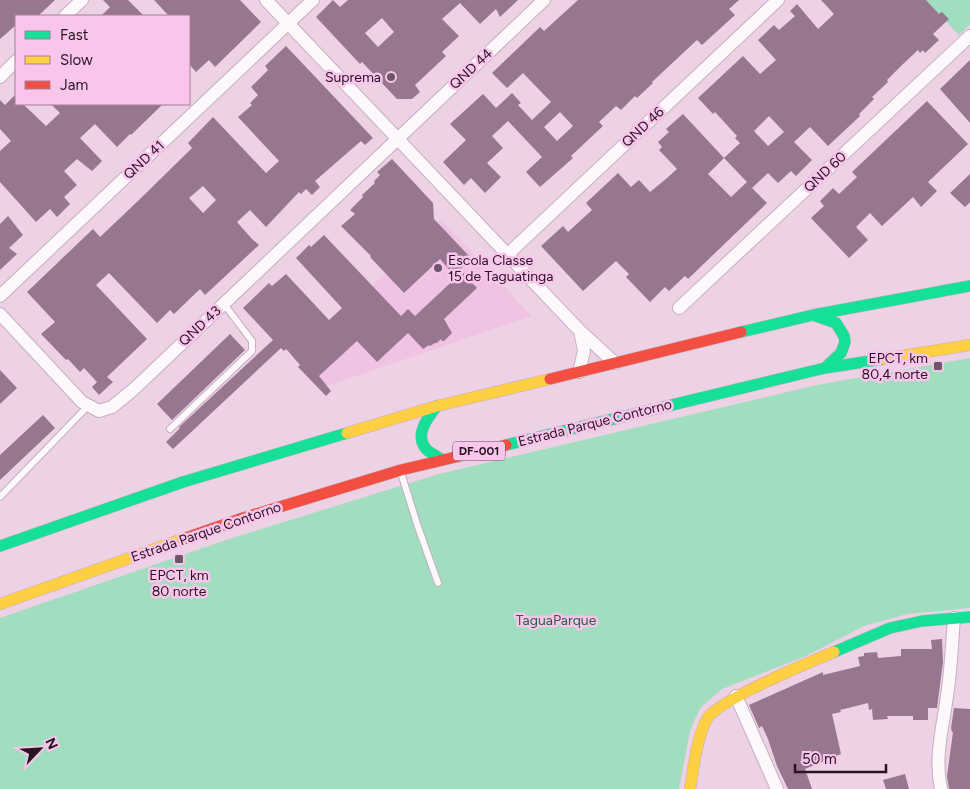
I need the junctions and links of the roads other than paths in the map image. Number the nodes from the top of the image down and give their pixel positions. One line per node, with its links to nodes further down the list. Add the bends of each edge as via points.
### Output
1 (82, 0): 6 (street)
2 (266, 0): 7 (street)
3 (313, 0): 7 (street, QND 41)
4 (544, 0): 11 (street, QND 44)
5 (778, 0): 12 (street, QND 46)
6 (65, 15)
7 (288, 24): 11 (street); 14 (street, QND 41)
8 (970, 36): 16 (street, QND 60)
9 (15, 63): 10 (street)
10 (0, 77)
11 (398, 138): 12 (street); 15 (street, QND 43)
12 (507, 255): 19 (street)
13 (970, 286): 18 (main road)
14 (0, 296)
15 (224, 304): 24 (street, QND 43, via 112,407 99,411); 26 (lane, via 252,341 252,351)
16 (680, 308)
17 (0, 314): 24 (street)
18 (813, 315): 21 (main road); 22 (main road, via 836,323 843,336 842,352)
19 (580, 331): 21 (street); 23 (street, via 584,351)
20 (970, 345): 22 (main road, Estrada Parque Contorno / DF-001)
21 (615, 363): 23 (main road)
22 (825, 368): 27 (main road, Estrada Parque Contorno / DF-001)
23 (579, 372): 25 (main road)
24 (88, 406): 29 (lane)
25 (438, 406): 27 (main road, via 423,425 421,437 426,449); 30 (main road, via 183,482)
26 (170, 429)
27 (444, 460): 28 (main road, Estrada Parque Contorno / DF-001)
28 (400, 470): 31 (lane); 32 (main road, Estrada Parque Contorno / DF-001, via 243,518)
29 (0, 497)
30 (0, 546)
31 (438, 583)
32 (0, 604)
33 (970, 617): 34 (main road)
34 (954, 618): 35 (main road, via 890,628); 38 (street, via 939,752)
35 (736, 696): 36 (main road, via 713,711 704,725); 37 (street)
36 (690, 789)
37 (777, 789)
38 (940, 789)

